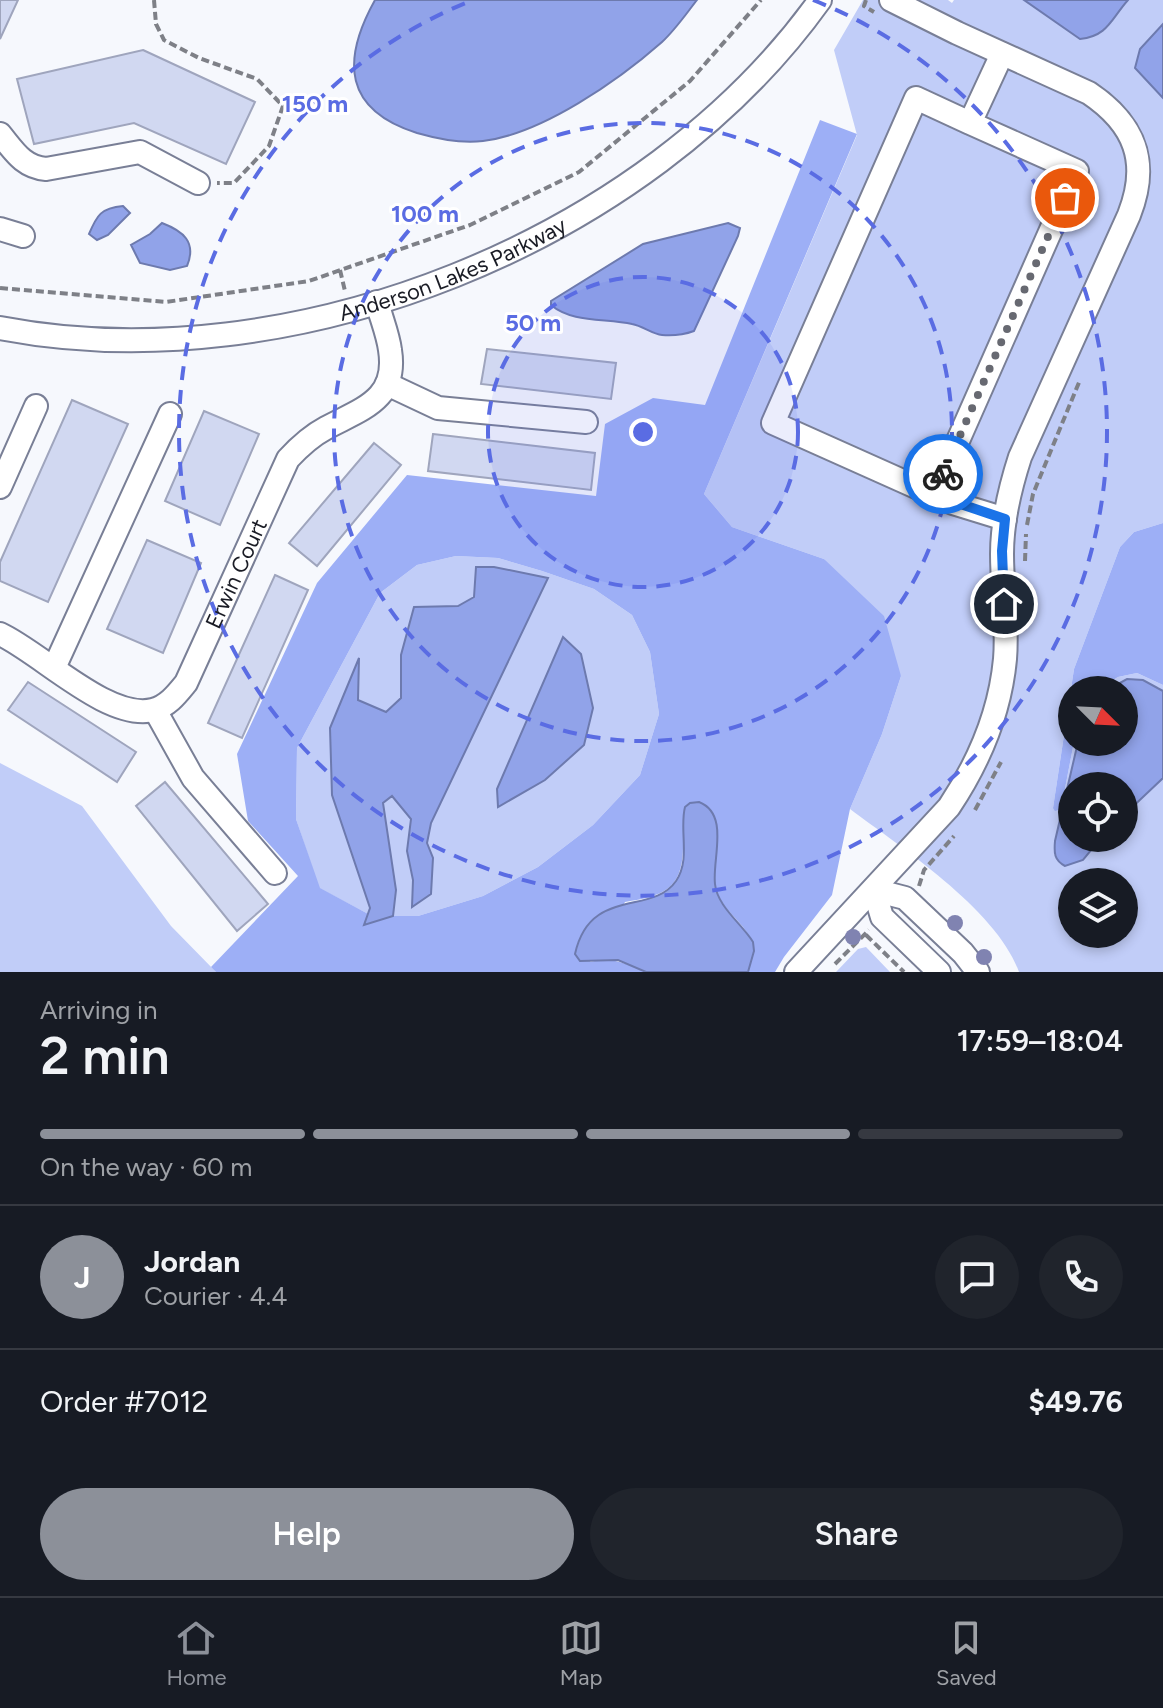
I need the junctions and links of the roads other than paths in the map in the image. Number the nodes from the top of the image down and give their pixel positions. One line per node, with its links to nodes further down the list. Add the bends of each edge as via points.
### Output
1 (820, 0): 9 (street, Anderson Lakes Parkway, via 727,104 647,171 533,241 422,289)
2 (884, 7): 3 (street)
3 (1002, 54): 4 (street); 17 (street, via 1108,106 1132,139 1139,180 1129,215 1020,457)
4 (970, 123): 16 (street, via 1077,171); 16 (street, via 916,98 773,423)
5 (0, 134): 6 (street, via 23,163 34,168 140,152)
6 (198, 183)
7 (0, 229): 8 (street)
8 (23, 236)
9 (377, 302): 10 (street, Anderson Lakes Parkway, via 334,315 207,336 82,337); 11 (street, via 390,349)
10 (0, 328)
11 (387, 384): 14 (street, via 438,408); 20 (street, Erwin Court, via 365,409 306,440 288,459 186,683)
12 (36, 406): 15 (street)
13 (170, 414): 19 (street)
14 (586, 422)
15 (0, 487)
16 (934, 495): 17 (street)
17 (1005, 519): 22 (street, via 1005,658 993,721 949,807)
18 (0, 634): 19 (street)
19 (54, 668): 20 (street, via 111,705 132,712)
20 (155, 710): 21 (street, via 193,778)
21 (275, 873)
22 (874, 890): 23 (street); 24 (street, via 882,917); 25 (street, via 905,898)
23 (796, 972)
24 (939, 972)
25 (978, 972)

